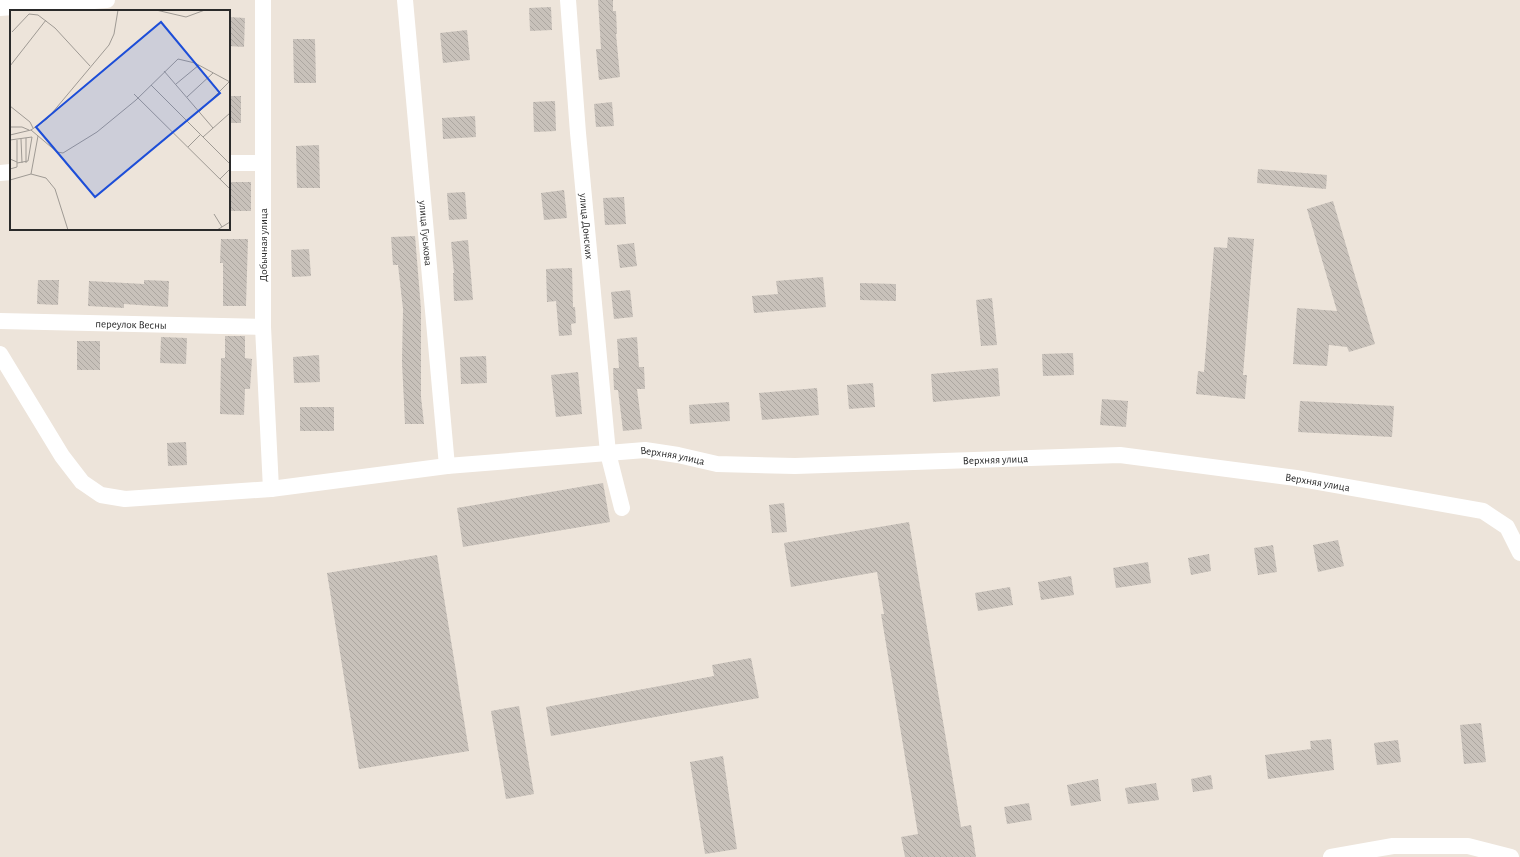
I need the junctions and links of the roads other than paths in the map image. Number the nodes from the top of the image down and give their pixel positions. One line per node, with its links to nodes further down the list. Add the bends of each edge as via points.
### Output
1 (107, 0): 5 (street)
2 (263, 0): 7 (street, Добычная улица)
3 (405, 0): 14 (street, улица Гуськова)
4 (568, 0): 13 (street, улица Донских)
5 (0, 8)
6 (230, 163): 7 (street)
7 (262, 164): 11 (street, Добычная улица)
8 (10, 172): 9 (street)
9 (0, 173)
10 (0, 321): 11 (street, переулок Весны)
11 (263, 327): 15 (street, Добычная улица)
12 (0, 354): 15 (street, Верхняя улица, via 62,456 82,482 102,495 125,499)
13 (608, 453): 14 (street, Верхняя улица); 16 (street, улица Донских); 17 (street, Верхняя улица, via 645,450 717,464 795,466 1120,455 1303,480 1483,511 1507,527)
14 (447, 466): 15 (street, Верхняя улица)
15 (271, 489)
16 (622, 508)
17 (1520, 553)
18 (1331, 857): 19 (street, via 1393,846 1468,846)
19 (1511, 857)

